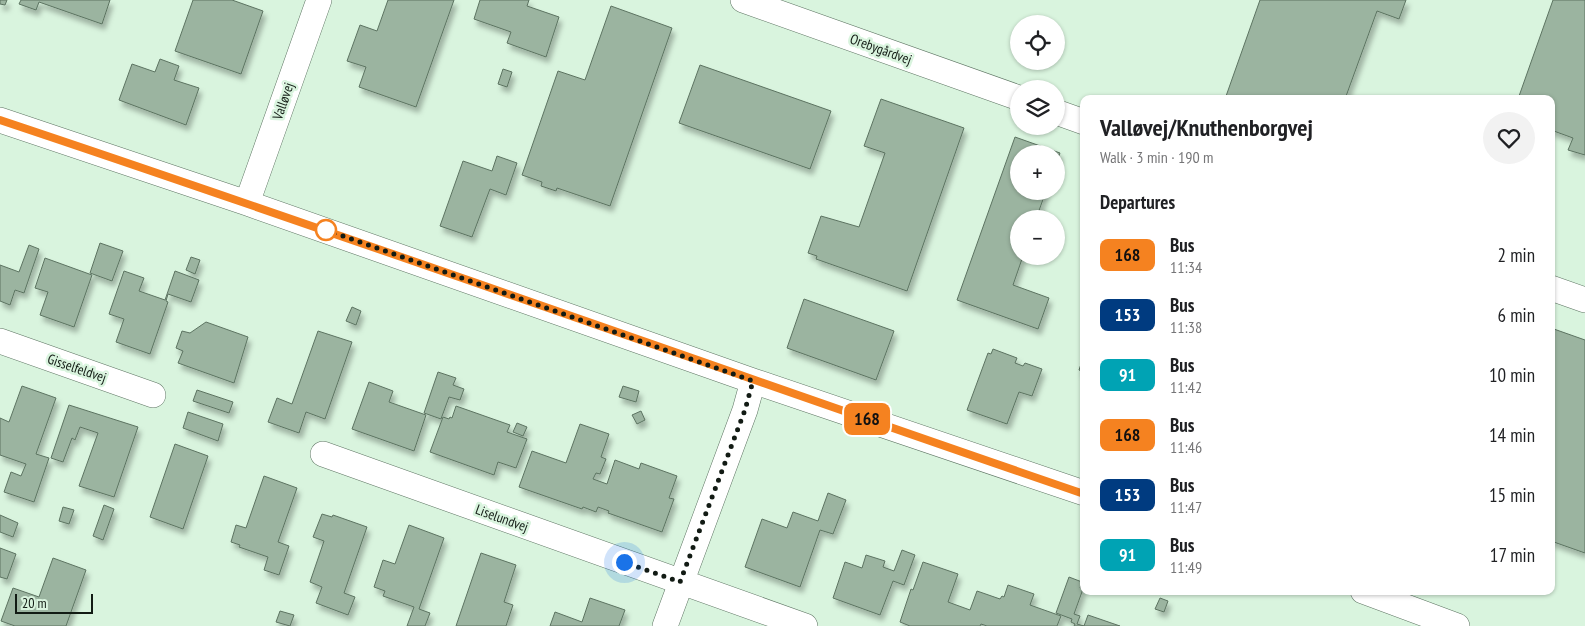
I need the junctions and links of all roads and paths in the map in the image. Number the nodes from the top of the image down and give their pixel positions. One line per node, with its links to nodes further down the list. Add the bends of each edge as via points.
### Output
1 (319, 0): 7 (street, Valløvej)
2 (743, 0): 3 (street, Orebygårdvej)
3 (1010, 95)
4 (1065, 115): 6 (street)
5 (0, 120): 7 (street)
6 (1080, 121)
7 (247, 202): 11 (street)
8 (1555, 289): 9 (street)
9 (1585, 300)
10 (0, 341): 12 (street, Gisselfeldvej)
11 (753, 381): 14 (street); 15 (street)
12 (154, 394)
13 (323, 454): 15 (street, Liselundvej)
14 (1080, 493)
15 (680, 582): 17 (street); 18 (street, Liselundvej)
16 (1374, 595): 19 (street)
17 (665, 626)
18 (804, 626)
19 (1457, 626)

